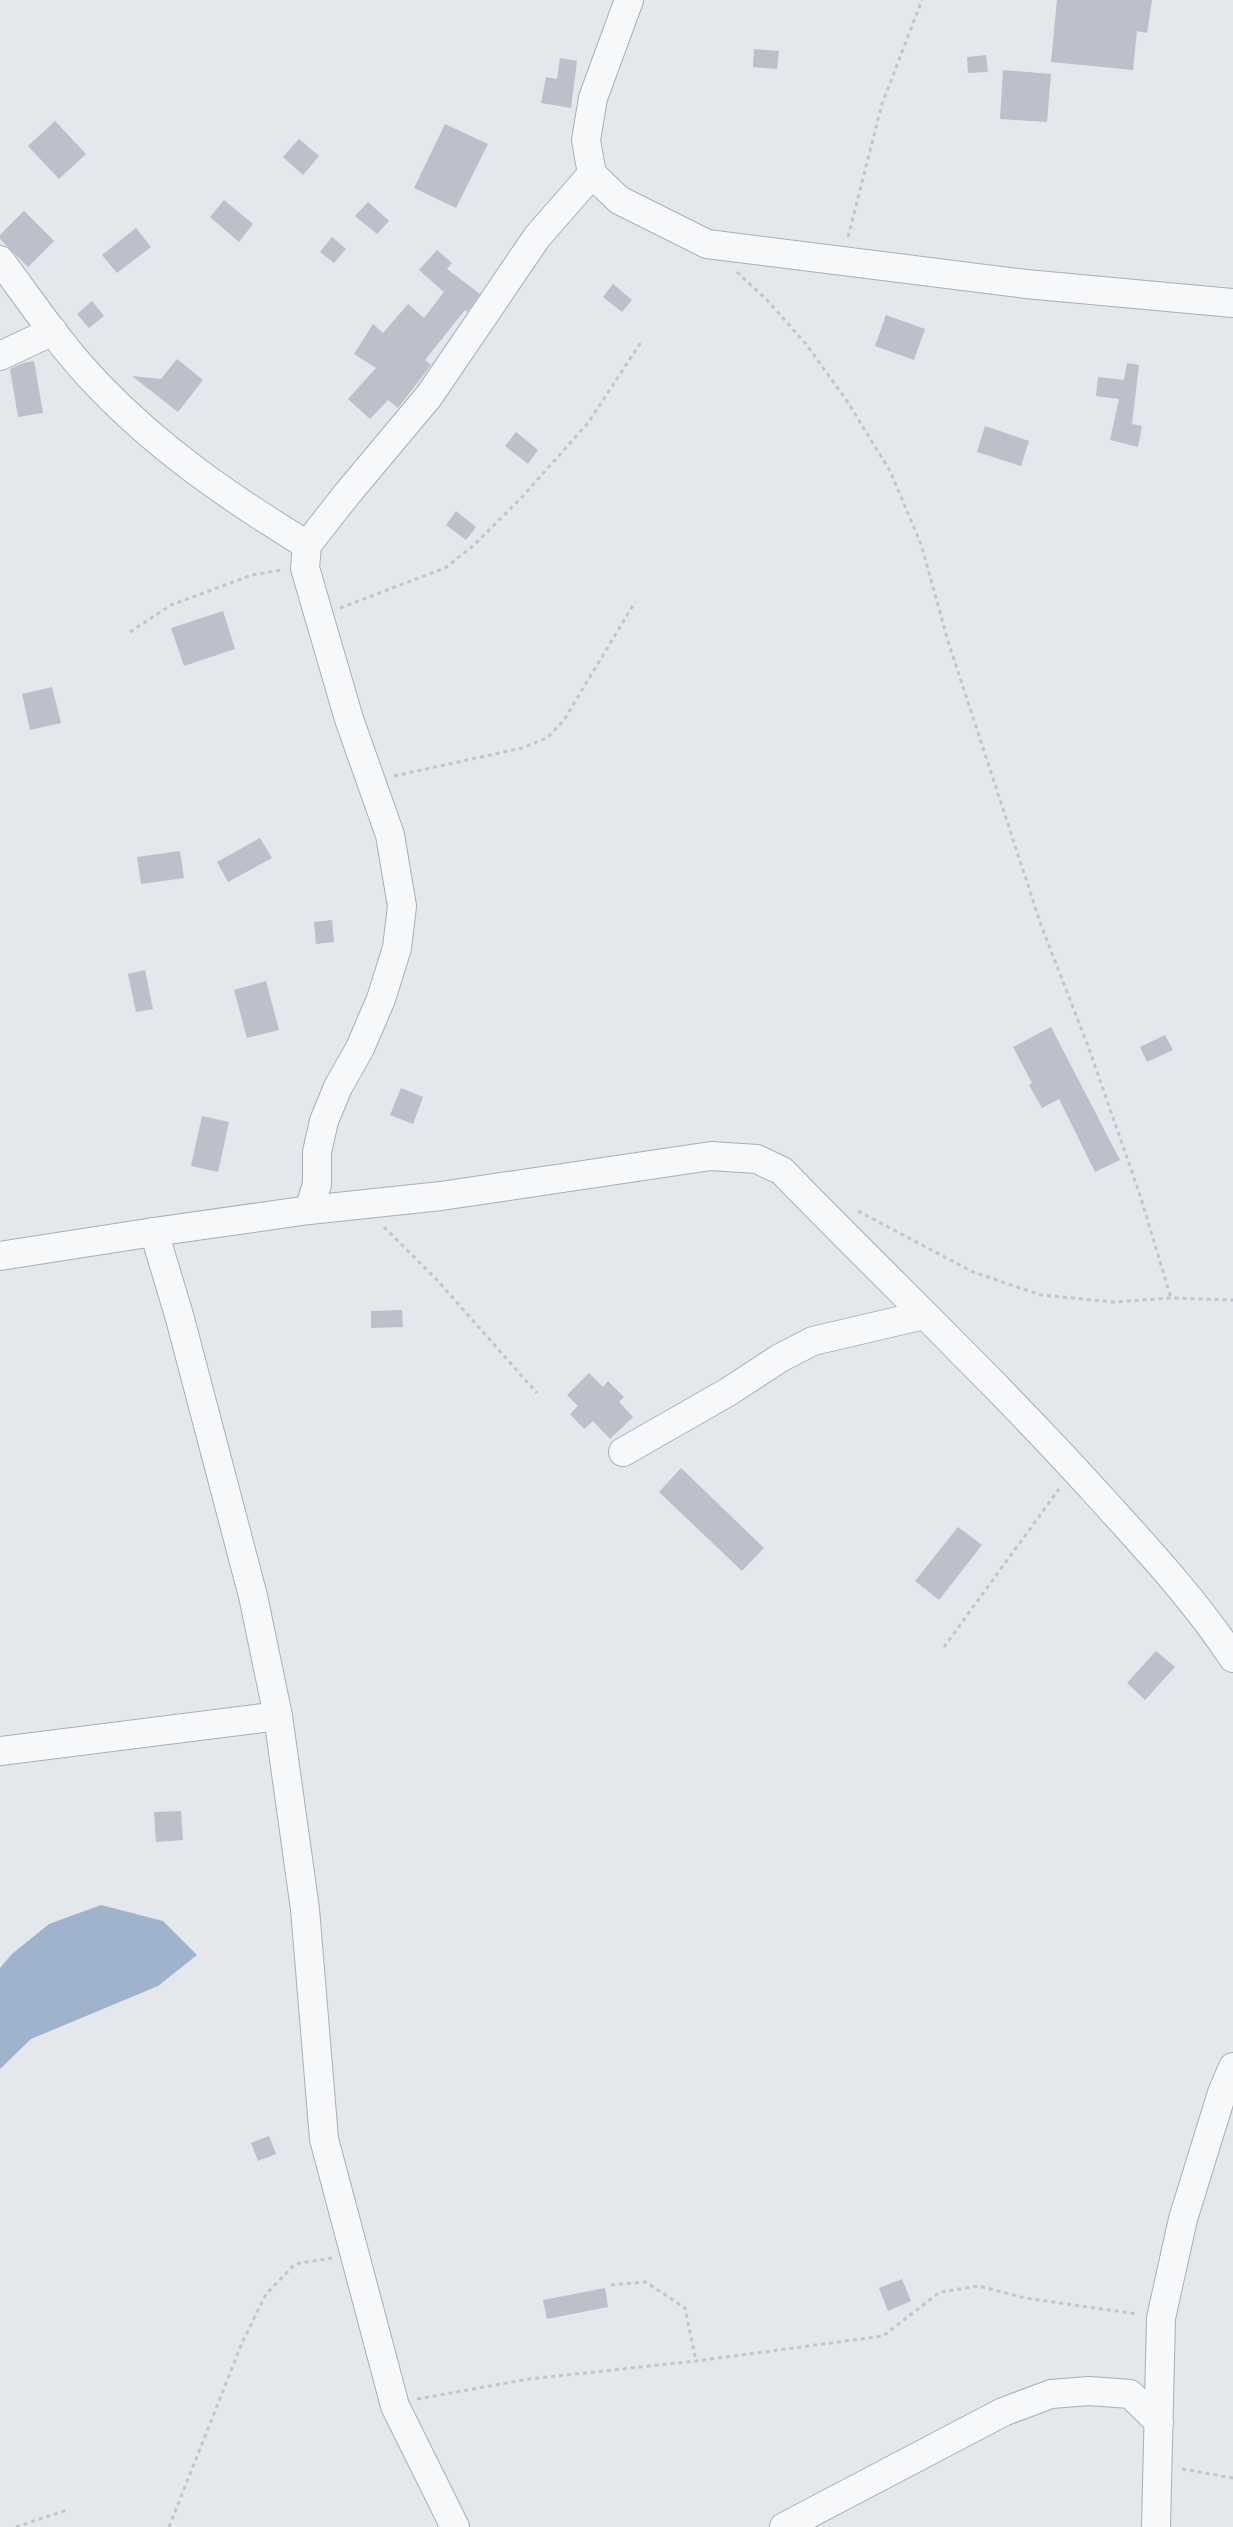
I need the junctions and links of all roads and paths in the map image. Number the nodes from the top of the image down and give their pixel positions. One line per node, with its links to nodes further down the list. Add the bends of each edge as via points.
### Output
1 (629, 0): 3 (street, via 593,98 586,140)
2 (922, 0): 5 (path, via 882,104)
3 (592, 174): 5 (street, via 620,200 707,244); 11 (street, via 537,237 429,396 347,494)
4 (0, 260): 8 (street)
5 (842, 262): 7 (street, via 1026,284)
6 (734, 270): 21 (path, via 768,301 806,344 847,401 890,471 921,544 954,658 1041,924 1092,1056)
7 (1233, 303)
8 (53, 331): 10 (street); 11 (street, via 99,386 173,454)
9 (641, 342): 13 (path, via 588,423 474,545 445,568)
10 (0, 356)
11 (306, 557): 13 (street); 14 (path, via 171,605)
12 (635, 602): 15 (path, via 564,720 547,738 522,748 457,764)
13 (319, 617): 15 (street)
14 (130, 632)
15 (371, 781): 18 (street, via 390,835 402,906 397,948 382,999 324,1121 317,1152 318,1184)
16 (363, 1204): 18 (street); 23 (street, via 441,1196 711,1156 757,1159 782,1171); 24 (path, via 437,1280)
17 (852, 1208): 21 (path, via 973,1272 1041,1295 1114,1302)
18 (310, 1210): 19 (street)
19 (154, 1232): 20 (street); 29 (street, via 253,1596)
20 (0, 1256)
21 (1172, 1298): 22 (path)
22 (1233, 1300)
23 (924, 1315): 25 (street, via 813,1341); 26 (street)
24 (538, 1393)
25 (623, 1452)
26 (1074, 1468): 27 (path); 28 (street, via 1206,1618)
27 (944, 1647)
28 (1233, 1658)
29 (278, 1716): 30 (street); 32 (street, via 305,1910 324,2139)
30 (0, 1751)
31 (1233, 2067): 34 (street, via 1183,2219)
32 (354, 2255): 42 (path, via 295,2264 266,2294 242,2343); 43 (street, via 395,2406)
33 (611, 2285): 35 (path, via 646,2282 685,2308)
34 (1161, 2318): 35 (path, via 1025,2298 979,2286 940,2292 883,2336); 37 (street)
35 (696, 2362): 36 (path, via 529,2379)
36 (416, 2399)
37 (1159, 2422): 38 (street); 44 (street, via 1130,2394 1051,2394 1003,2412)
38 (1158, 2466): 39 (path); 45 (street)
39 (1233, 2478)
40 (67, 2510): 41 (path)
41 (16, 2527)
42 (169, 2527)
43 (455, 2527)
44 (784, 2527)
45 (1156, 2527)

